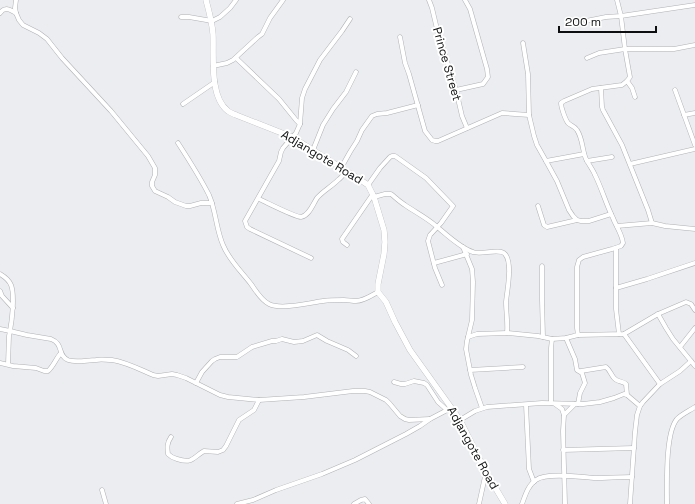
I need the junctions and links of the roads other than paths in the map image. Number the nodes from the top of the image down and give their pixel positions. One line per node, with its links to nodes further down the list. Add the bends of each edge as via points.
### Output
1 (16, 0): 10 (street)
2 (206, 0): 14 (street, Adjangote Road)
3 (236, 0): 14 (street, via 220,17)
4 (283, 0): 20 (street, via 262,34)
5 (429, 0): 27 (street, Prince Street)
6 (465, 0): 27 (street, via 470,9 488,77 483,84)
7 (617, 0): 11 (street)
8 (695, 5): 11 (street)
9 (0, 13): 10 (street, via 5,9)
10 (16, 13): 51 (street, via 23,25 46,39 148,156 155,168 152,186 155,191 186,206)
11 (621, 16): 15 (street); 19 (street)
12 (181, 17): 14 (street, via 189,16)
13 (350, 19): 35 (street, via 320,60 305,89)
14 (212, 21): 22 (street, Adjangote Road)
15 (586, 21)
16 (400, 37): 31 (street)
17 (523, 43): 33 (street, via 528,74)
18 (695, 45): 19 (street, via 674,49)
19 (625, 49): 21 (street, via 599,53); 24 (street, via 630,77)
20 (236, 58): 22 (street); 35 (street, via 279,99)
21 (587, 58)
22 (213, 66): 25 (street, Adjangote Road)
23 (356, 72): 41 (street, via 346,92 333,109)
24 (627, 81): 26 (street, via 622,85); 29 (street)
25 (215, 82): 30 (street); 37 (street, Adjangote Road, via 218,97 228,111)
26 (601, 88): 42 (street, via 592,89 561,103 568,123 577,130 582,141); 46 (street, via 603,110)
27 (456, 90): 36 (street, Prince Street)
28 (675, 90): 34 (street)
29 (635, 97)
30 (183, 104)
31 (418, 105): 36 (street, via 425,131 432,140 438,141); 47 (street, via 372,116 350,152)
32 (695, 113): 34 (street)
33 (529, 115): 36 (street, via 502,113); 44 (street, via 534,136)
34 (684, 115): 39 (street)
35 (300, 124): 37 (street)
36 (467, 128)
37 (292, 138): 41 (street, Adjangote Road); 50 (street, via 283,148 280,161)
38 (178, 143): 51 (street)
39 (695, 145)
40 (695, 149): 46 (street)
41 (313, 150): 47 (street, Adjangote Road)
42 (584, 154): 44 (street); 45 (street)
43 (612, 157): 45 (street)
44 (546, 161): 54 (street, via 569,210)
45 (587, 161): 53 (street)
46 (630, 164): 55 (street)
47 (344, 170): 48 (street, Adjangote Road); 50 (street, via 304,216 295,215)
48 (368, 185): 49 (street, Adjangote Road); 56 (street, via 390,157 395,156 426,178 453,206 441,223)
49 (374, 195): 56 (street, via 391,194); 59 (street, via 342,239); 73 (street, Adjangote Road, via 385,242)
50 (258, 199): 64 (street, via 245,221 247,227)
51 (212, 203): 73 (street, via 218,231 228,255 269,304 290,306 326,301 357,301)
52 (538, 206): 54 (street, via 547,227)
53 (611, 214): 54 (street, via 589,221); 57 (street)
54 (577, 220)
55 (652, 222): 57 (street); 58 (street)
56 (435, 225): 60 (street); 66 (street, via 428,241)
57 (617, 226): 61 (street, via 623,243)
58 (695, 229)
59 (347, 245)
60 (462, 247): 62 (street); 63 (street)
61 (616, 248): 71 (street); 83 (street, via 579,260)
62 (473, 253): 65 (street); 80 (street, via 502,252 507,257)
63 (466, 254): 65 (street); 66 (street)
64 (311, 258)
65 (469, 260): 84 (street, via 473,282 472,320)
66 (434, 263): 70 (street)
67 (695, 263): 71 (street)
68 (542, 266): 85 (street)
69 (0, 274): 74 (street, via 12,287)
70 (442, 285)
71 (616, 288): 81 (street)
72 (0, 291): 74 (street)
73 (378, 292): 110 (street, Adjangote Road, via 386,302 410,350)
74 (13, 308): 79 (street)
75 (695, 310): 76 (street, via 686,302)
76 (658, 314): 82 (street); 88 (street)
77 (695, 328): 88 (street)
78 (0, 329): 79 (street)
79 (10, 331): 89 (street, via 55,340); 93 (street)
80 (507, 332): 84 (street); 85 (street)
81 (619, 334): 82 (street); 83 (street)
82 (624, 334): 101 (street)
83 (578, 335): 86 (street)
84 (468, 337): 97 (street, via 466,349)
85 (543, 337): 87 (street)
86 (566, 338): 87 (street); 98 (street, via 577,370)
87 (552, 339): 104 (street)
88 (680, 347): 91 (street)
89 (61, 353): 93 (street, via 48,371); 100 (street, via 71,361 124,362 153,375 172,374)
90 (356, 356): 100 (street, via 317,335 303,341 282,339 252,347 237,357 215,359 202,372)
91 (691, 361): 94 (street); 95 (street)
92 (0, 363): 93 (street)
93 (8, 364)
94 (686, 366): 95 (street); 101 (street)
95 (695, 366)
96 (523, 367): 97 (street)
97 (470, 370): 109 (street)
98 (582, 371): 102 (street, via 606,367 614,379 625,382); 105 (street, via 585,385)
99 (394, 382): 110 (street, via 424,383 438,402)
100 (196, 383): 103 (street, via 220,395)
101 (660, 384): 107 (street)
102 (627, 395): 105 (street, via 600,402); 107 (street)
103 (259, 400): 112 (street, via 362,391 386,400 405,419); 114 (street, via 254,410 239,420 221,452 204,451 190,461 184,461 168,454 167,446)
104 (553, 403): 105 (street); 106 (street); 111 (street, via 562,409)
105 (576, 404): 111 (street)
106 (526, 405): 109 (street); 120 (street, via 529,469)
107 (640, 406): 115 (street)
108 (695, 407): 132 (street, via 678,419 670,438)
109 (482, 408): 113 (street)
110 (449, 409): 112 (street); 113 (street, Adjangote Road)
111 (564, 415): 116 (street)
112 (430, 419): 122 (street, via 355,460)
113 (460, 420): 117 (street, Adjangote Road)
114 (171, 438)
115 (634, 448): 116 (street); 119 (street)
116 (563, 450): 118 (street)
117 (486, 472): 127 (street); 128 (street, Adjangote Road)
118 (564, 476): 119 (street); 120 (street, via 538,478); 130 (street)
119 (632, 477): 131 (street)
120 (534, 482): 129 (street)
121 (102, 490): 123 (street)
122 (247, 503): 124 (street)
123 (106, 504)
124 (237, 504)
125 (354, 504): 126 (street, via 365,499)
126 (369, 504)
127 (479, 504)
128 (505, 504)
129 (522, 504)
130 (565, 504)
131 (630, 504)
132 (667, 504)

